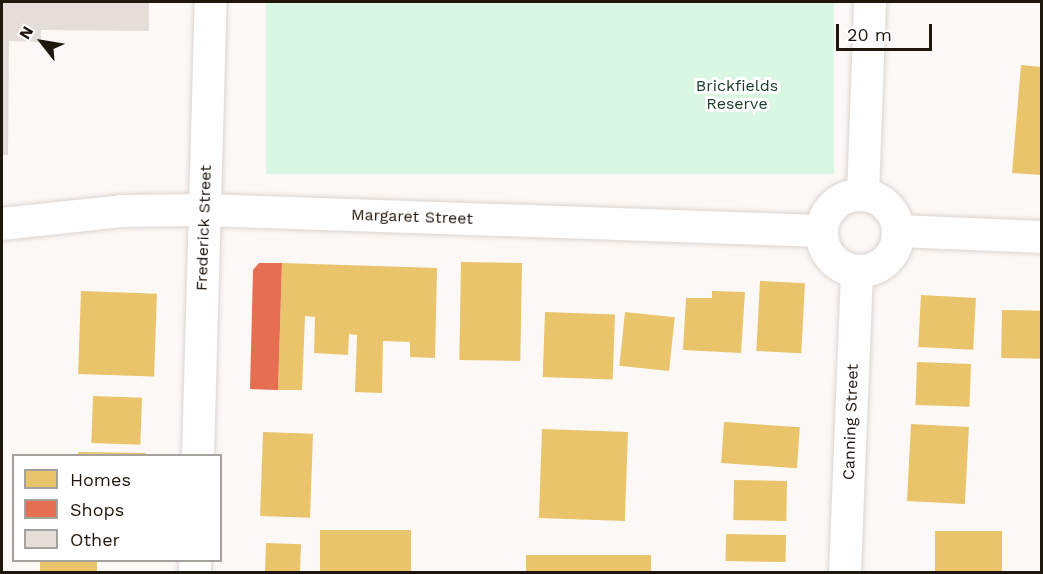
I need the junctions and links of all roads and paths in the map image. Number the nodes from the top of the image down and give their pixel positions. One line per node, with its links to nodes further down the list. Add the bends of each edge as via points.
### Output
1 (211, 2): 4 (street, Frederick Street)
2 (870, 2): 3 (street)
3 (863, 195): 6 (street, via 851,196 831,209); 7 (street, via 884,202)
4 (205, 210): 5 (street, Margaret Street, via 121,212); 6 (street, Margaret Street); 10 (street, Frederick Street)
5 (2, 224)
6 (822, 231): 9 (street, via 836,262)
7 (898, 231): 8 (street); 9 (street, via 896,244 882,264)
8 (1041, 237)
9 (857, 271): 11 (street, Canning Street)
10 (198, 454)
11 (845, 573)

